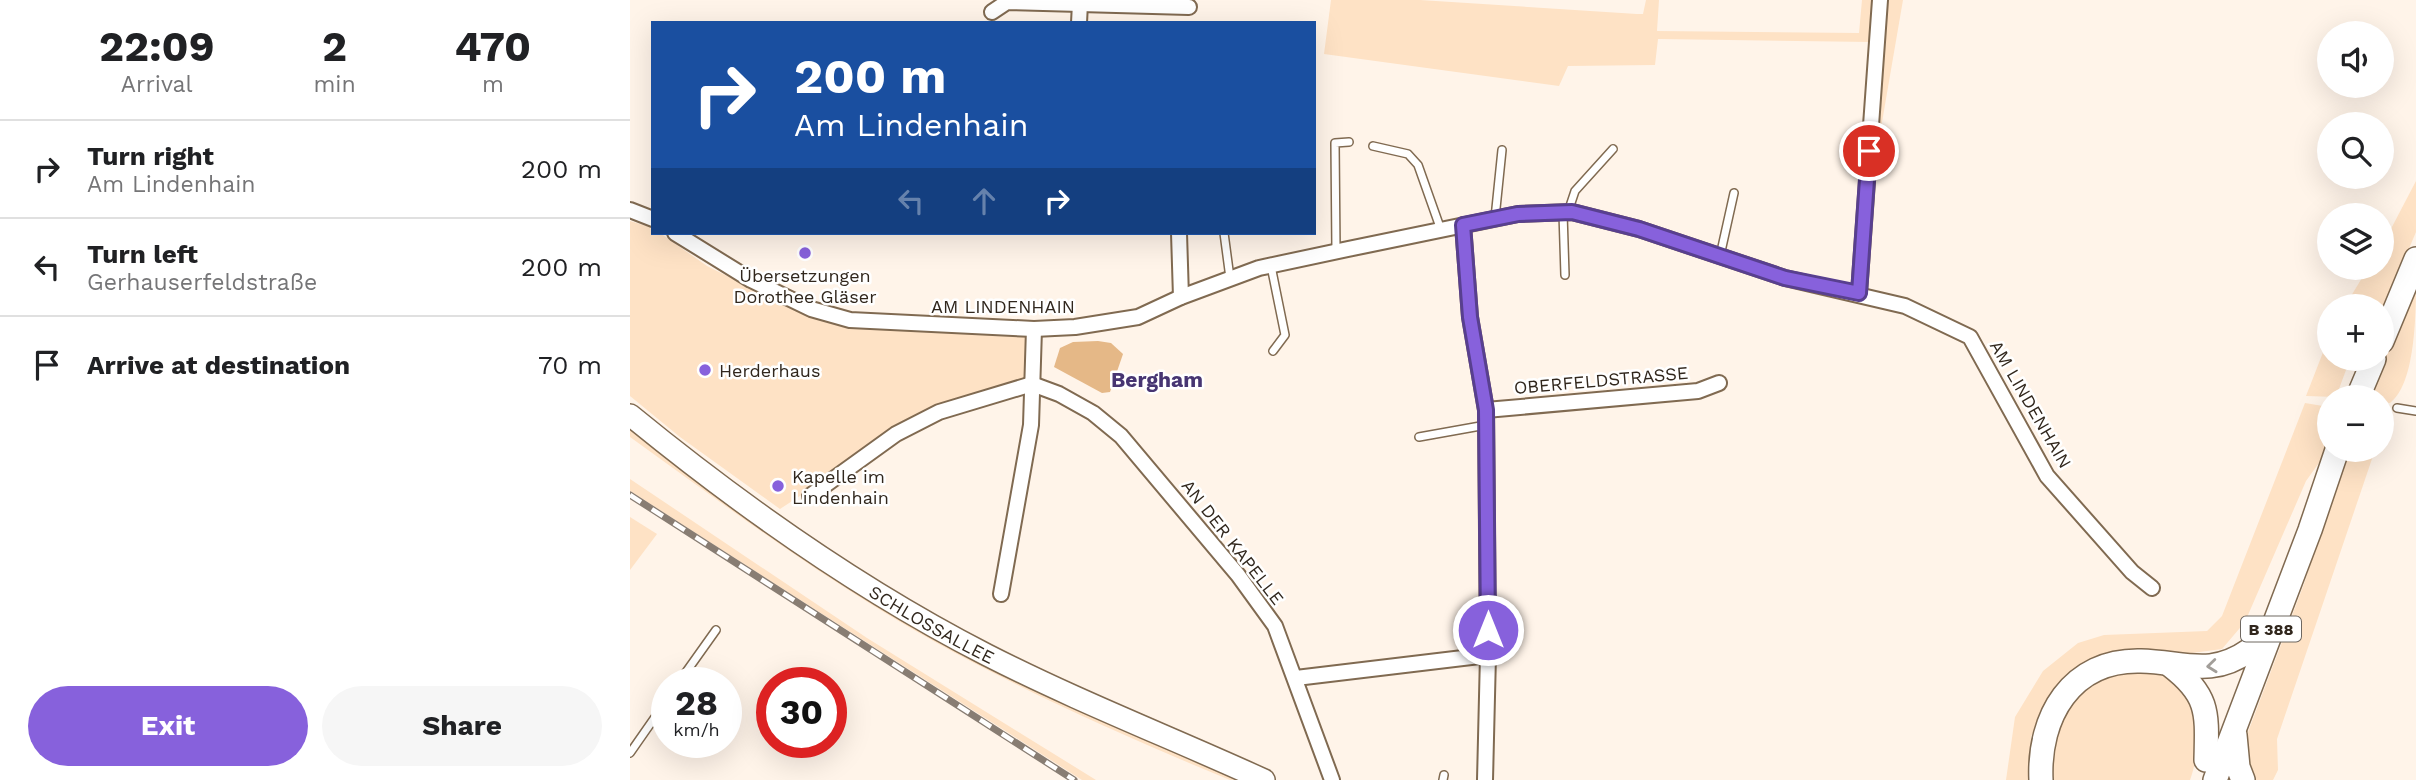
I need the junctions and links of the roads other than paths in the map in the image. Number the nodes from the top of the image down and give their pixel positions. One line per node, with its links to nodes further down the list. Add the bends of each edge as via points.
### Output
1 (1880, 0): 27 (street)
2 (1080, 3): 3 (street); 4 (street, via 1007,2); 5 (street)
3 (1189, 3): 6 (street)
4 (992, 12)
5 (1079, 21)
6 (1188, 21)
7 (1349, 142): 21 (lane, via 1335,143)
8 (1373, 146): 17 (lane, via 1408,154 1418,164)
9 (1612, 149): 13 (lane, via 1580,184)
10 (1502, 150): 15 (lane)
11 (1734, 192): 22 (lane)
12 (630, 211): 14 (street)
13 (1565, 213): 15 (street, AM LINDENHAIN); 22 (street, AM LINDENHAIN, via 1639,229); 25 (lane)
14 (651, 218)
15 (1495, 219): 16 (street, AM LINDENHAIN)
16 (1463, 225): 17 (street, AM LINDENHAIN); 37 (street, via 1470,317)
17 (1440, 230): 21 (street, AM LINDENHAIN)
18 (678, 235): 30 (street, AM LINDENHAIN, via 751,280 811,309 850,320)
19 (1179, 235): 28 (street)
20 (1224, 235): 26 (lane)
21 (1336, 251): 24 (street, AM LINDENHAIN)
22 (1720, 257): 27 (street, AM LINDENHAIN, via 1785,278)
23 (2416, 258): 29 (main road)
24 (1271, 265): 26 (street, AM LINDENHAIN); 31 (lane, via 1285,335)
25 (1565, 275)
26 (1230, 278): 28 (street, AM LINDENHAIN)
27 (1859, 293): 42 (street, AM LINDENHAIN, via 1926,314 1970,337 2047,476 2132,572)
28 (1181, 296): 30 (street, AM LINDENHAIN, via 1138,317)
29 (2394, 312)
30 (1034, 329): 33 (street)
31 (1273, 351)
32 (1719, 383): 37 (street, OBERFELDSTRASSE, via 1698,391)
33 (1032, 384): 41 (street, via 939,412 896,434); 43 (street, via 1031,425); 49 (street, AN DER KAPELLE, via 1093,413 1121,436 1275,626)
34 (2397, 408): 35 (lane)
35 (2416, 411)
36 (630, 415): 54 (main road, SCHLOSSALLEE, via 771,521 900,607 988,655)
37 (1486, 417): 38 (lane); 46 (street)
38 (1419, 437)
39 (2332, 462): 40 (main road, B 388)
40 (2327, 475): 45 (main road, B 388, via 2300,526); 51 (main road, B 388)
41 (810, 496)
42 (2152, 588)
43 (1001, 594)
44 (716, 630): 48 (lane)
45 (2250, 650): 47 (main road, B 388, one-way to 47, via 2220,666); 53 (main road, B 388)
46 (1488, 655): 49 (street); 56 (street)
47 (2171, 666): 53 (main road, via 2196,688 2205,707); 57 (main road, B 388, via 2141,661 2116,664 2073,686 2053,710 2046,727)
48 (690, 667)
49 (1296, 678): 55 (street, AN DER KAPELLE)
50 (651, 723): 52 (lane)
51 (2234, 729): 53 (main road, B 388); 58 (main road, B 388)
52 (630, 753)
53 (2207, 773)
54 (1264, 780)
55 (1332, 780)
56 (1485, 780)
57 (2041, 780)
58 (2243, 780)

